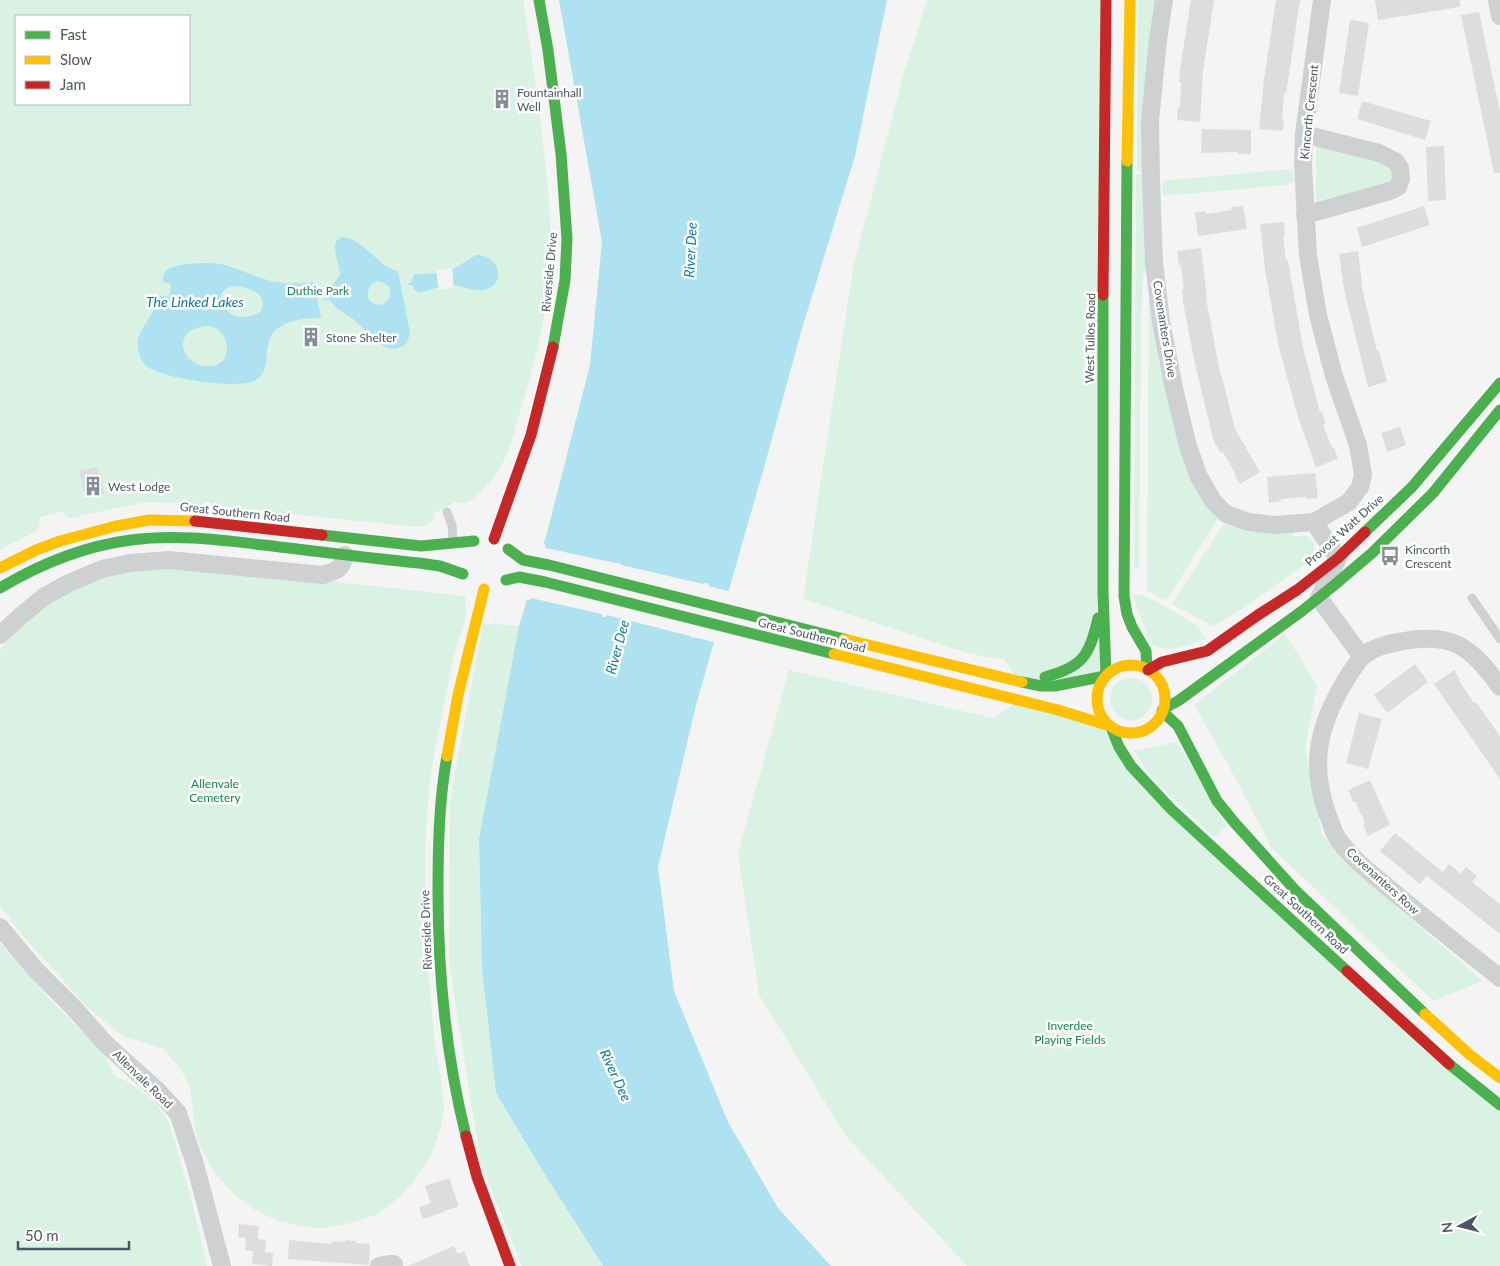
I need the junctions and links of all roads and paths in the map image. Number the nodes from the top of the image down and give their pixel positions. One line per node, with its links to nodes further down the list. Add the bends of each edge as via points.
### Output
1 (540, 0): 14 (main road, Riverside Drive, via 561,162 567,239 565,280 534,426)
2 (1106, 0): 24 (main road, West Tullos Road)
3 (1130, 0): 30 (main road, via 1124,596 1130,620 1146,651)
4 (1164, 0): 13 (street, Covenanters Drive, via 1150,120 1154,262 1161,322 1188,443 1198,475 1213,501 1226,514 1249,522 1275,525)
5 (1322, 0): 8 (street, Kincorth Crescent)
6 (1497, 0): 7 (street)
7 (1500, 16)
8 (1304, 134): 9 (street, Kincorth Crescent); 9 (street, via 1379,153 1395,161 1400,168 1401,180 1398,187 1390,191)
9 (1305, 215): 13 (street, Kincorth Crescent, via 1318,315 1334,376 1358,445 1363,475 1360,487 1349,502)
10 (1500, 383): 19 (main road, Provost Watt Drive, via 1412,487)
11 (1500, 410): 25 (main road, via 1423,504)
12 (447, 512): 16 (lane)
13 (1314, 522): 19 (street)
14 (494, 539): 15 (main road); 17 (main road)
15 (474, 541): 16 (main road, Great Southern Road); 22 (main road, via 462,555 461,567)
16 (454, 542): 20 (main road, Great Southern Road, via 421,546 207,522 148,520 60,541)
17 (508, 549): 21 (main road, via 511,568); 32 (main road, Great Southern Road, via 523,560)
18 (345, 555): 22 (main road, via 440,566); 23 (main road, via 211,539 144,538 66,557 17,577); 27 (street, via 340,568 322,575 169,560 102,569 45,596)
19 (1338, 558): 25 (street); 30 (main road, Provost Watt Drive, via 1297,590 1206,650)
20 (0, 568)
21 (506, 580): 22 (main road, via 496,587); 35 (main road, Great Southern Road, via 519,577 545,582 1058,710)
22 (473, 583): 41 (main road, Riverside Drive, via 439,819 438,920 442,999 458,1104 477,1177)
23 (0, 588)
24 (1103, 592): 31 (main road, West Tullos Road); 32 (main road, via 1094,638 1086,655 1060,673)
25 (1319, 598): 29 (street); 34 (main road)
26 (1472, 598): 28 (lane)
27 (0, 635)
28 (1500, 639)
29 (1362, 657): 33 (street, via 1385,645 1418,638 1443,640 1473,654); 37 (street, Covenanters Row, via 1329,710 1318,747 1321,794 1335,834 1373,875)
30 (1148, 669): 31 (main road, via 1125,665); 34 (main road, via 1163,687)
31 (1105, 676): 32 (main road, Great Southern Road, via 1055,686); 35 (main road, via 1096,702 1103,720)
32 (1015, 681)
33 (1500, 687)
34 (1163, 710): 35 (main road, via 1155,723 1141,732 1125,733); 38 (main road, Great Southern Road, via 1178,726 1217,800 1294,890 1470,1055)
35 (1111, 727): 39 (main road, Great Southern Road, via 1131,766 1171,809 1451,1066)
36 (0, 927): 40 (street, Allenvale Road, via 35,969 178,1113 200,1179)
37 (1500, 978)
38 (1500, 1078)
39 (1500, 1105)
40 (222, 1266)
41 (510, 1266)

